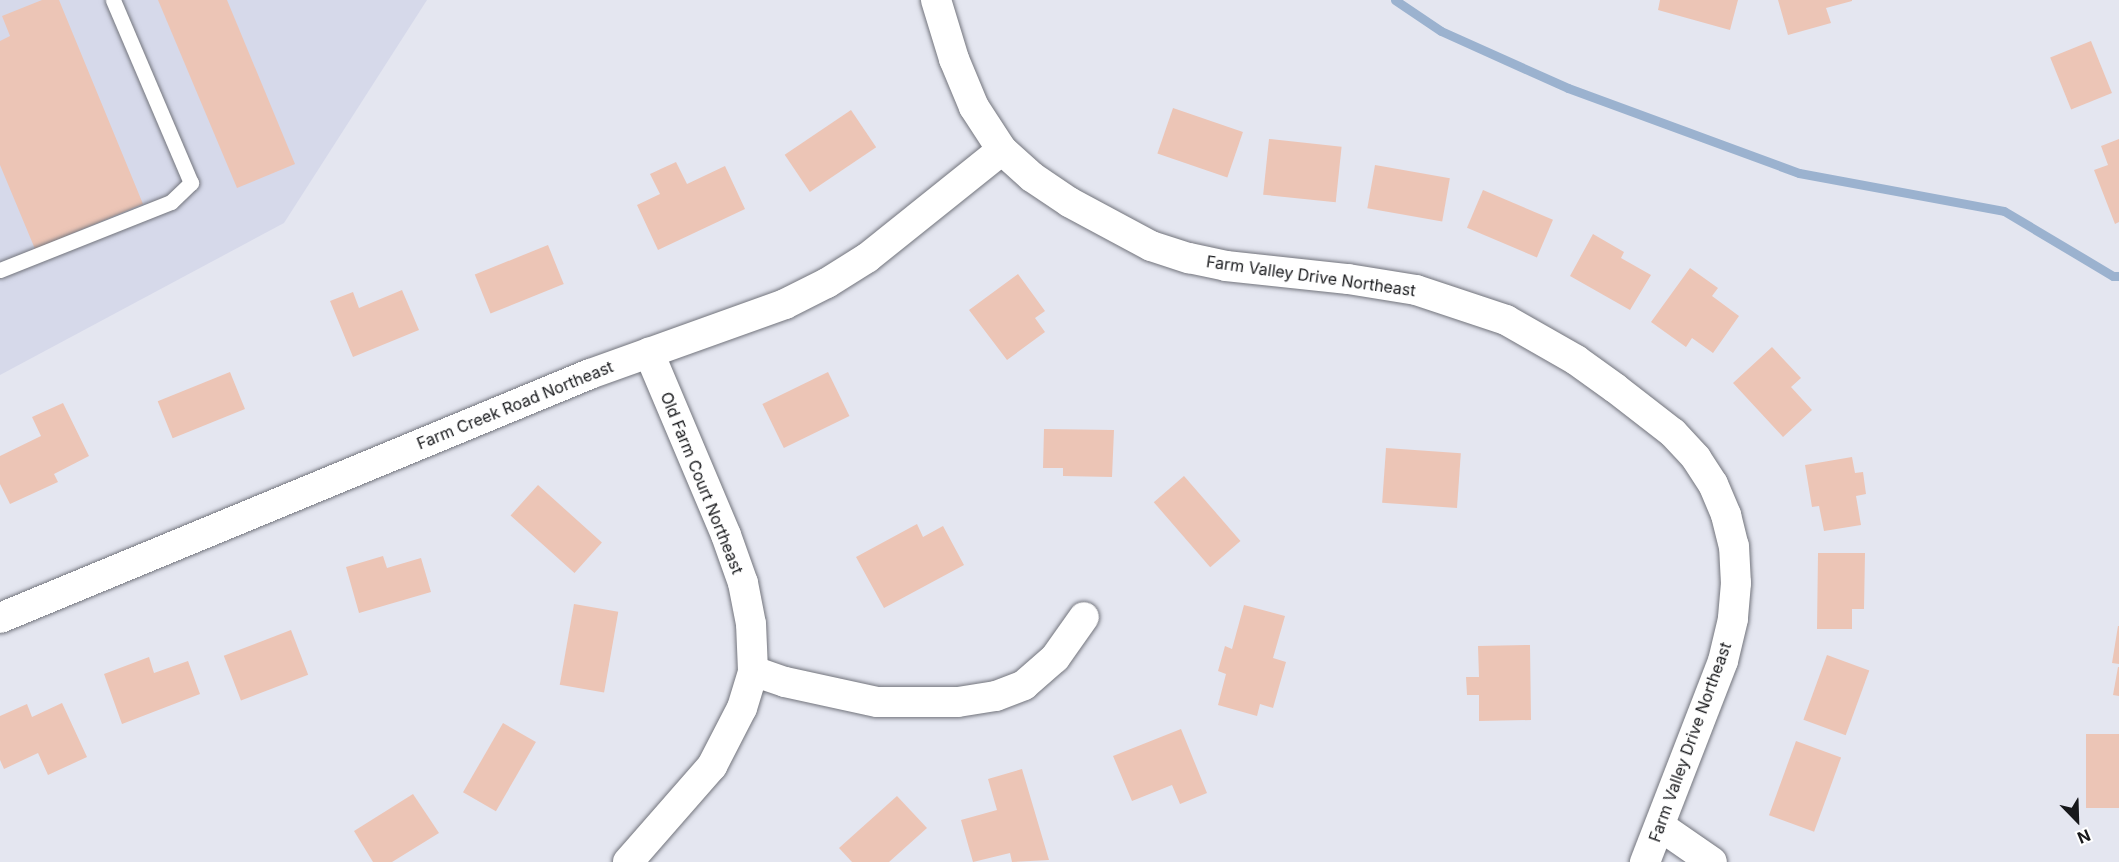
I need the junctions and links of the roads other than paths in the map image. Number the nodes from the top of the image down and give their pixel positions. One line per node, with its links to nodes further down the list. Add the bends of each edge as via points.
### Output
1 (113, 0): 4 (lane, via 191,183 171,202)
2 (936, 0): 3 (street, Farm Valley Drive Northeast, via 974,106)
3 (1002, 150): 5 (street, Farm Creek Road Northeast, via 906,230 827,283 785,304); 9 (street, Farm Valley Drive Northeast, via 1069,202 1151,246 1226,266 1416,290 1506,320 1576,360 1673,433 1713,484 1734,546 1736,583 1723,661)
4 (0, 270)
5 (649, 353): 7 (street, Farm Creek Road Northeast); 8 (street, Old Farm Court Northeast, via 726,535 742,583 751,624)
6 (1084, 617): 8 (street, via 1055,658 1024,685 996,696 958,702 877,702 785,682)
7 (0, 618)
8 (753, 670): 10 (street, Old Farm Court Northeast, via 742,708 712,766)
9 (1660, 826): 11 (street, Farm Valley Drive Northeast); 12 (street)
10 (628, 862)
11 (1645, 862)
12 (1712, 862)

